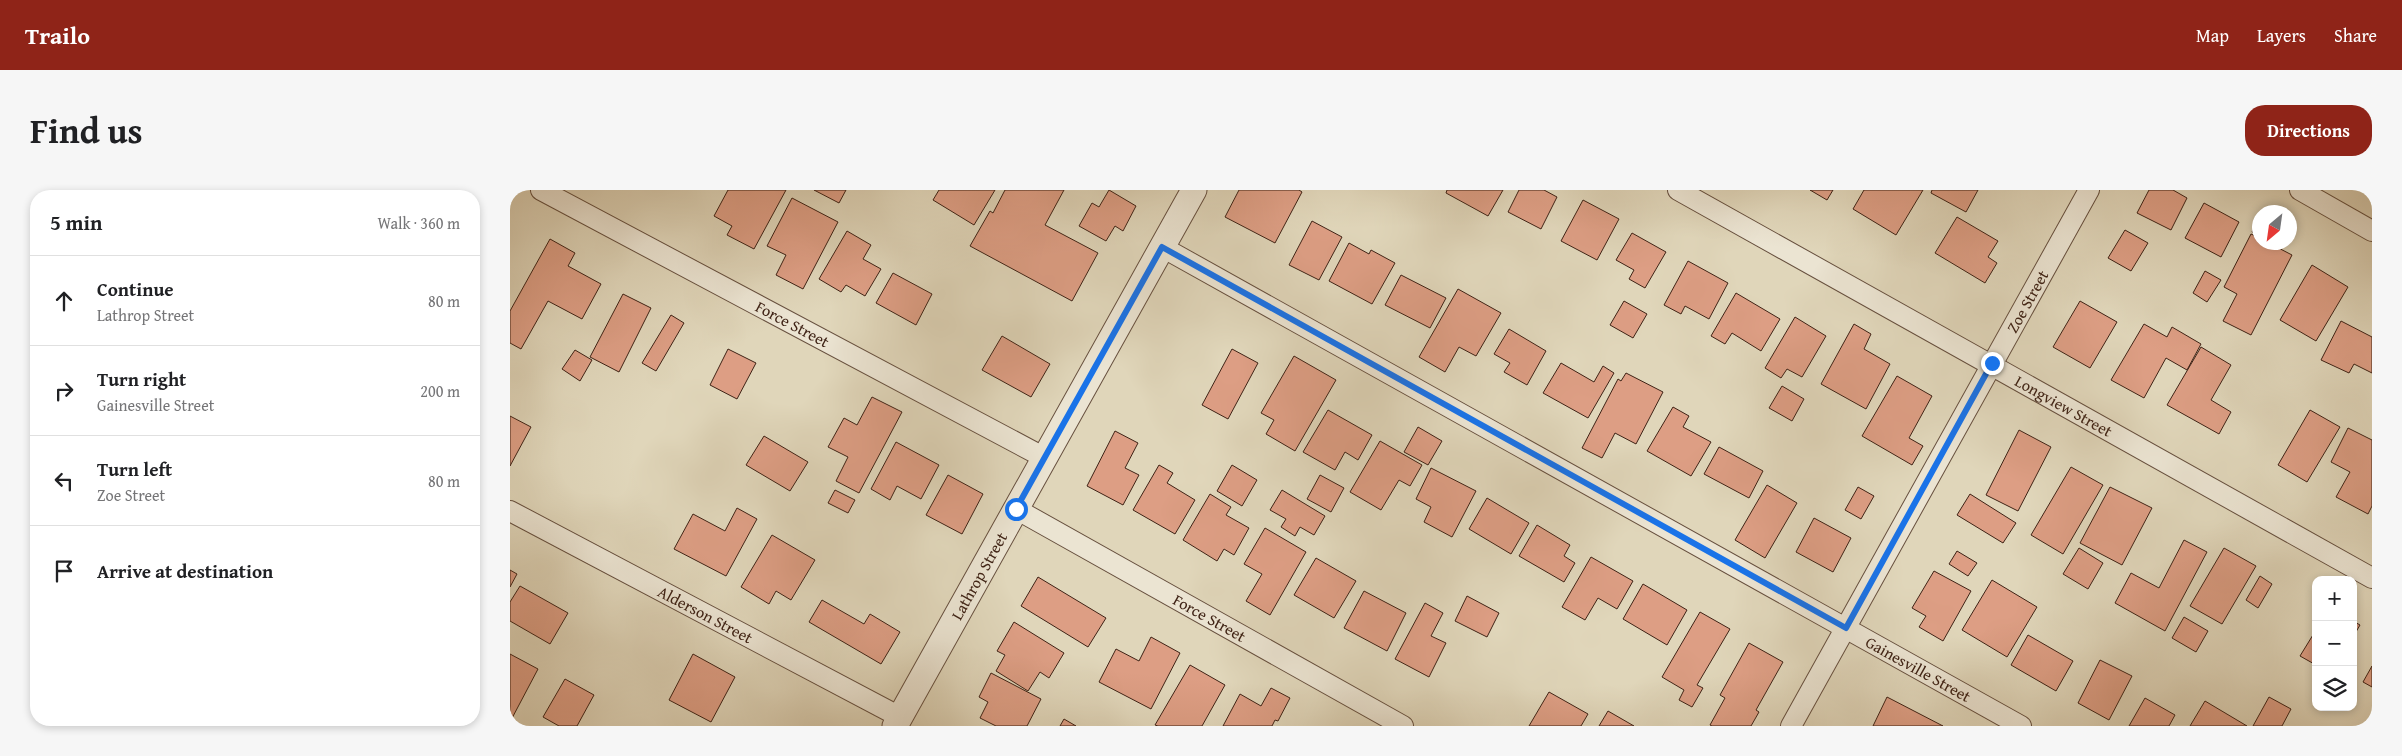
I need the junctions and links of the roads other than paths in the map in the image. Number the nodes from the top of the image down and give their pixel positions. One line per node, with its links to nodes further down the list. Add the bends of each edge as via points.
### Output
1 (541, 190): 9 (street, Force Street)
2 (1678, 190): 8 (street, Longview Street)
3 (2089, 190): 8 (street, Zoe Street)
4 (2300, 190): 6 (street)
5 (1190, 191): 7 (street, Lathrop Street)
6 (2372, 231)
7 (1162, 247): 9 (street, Lathrop Street); 13 (street, Gainesville Street)
8 (1992, 363): 12 (street, Longview Street); 13 (street, Zoe Street)
9 (1045, 458): 10 (street, Lathrop Street)
10 (1016, 509): 14 (street, Lathrop Street); 15 (street, Force Street)
11 (510, 511): 14 (street, Alderson Street)
12 (2372, 578)
13 (1846, 628): 16 (street, Zoe Street); 17 (street, Gainesville Street)
14 (898, 722)
15 (1403, 726)
16 (1791, 726)
17 (2021, 726)

